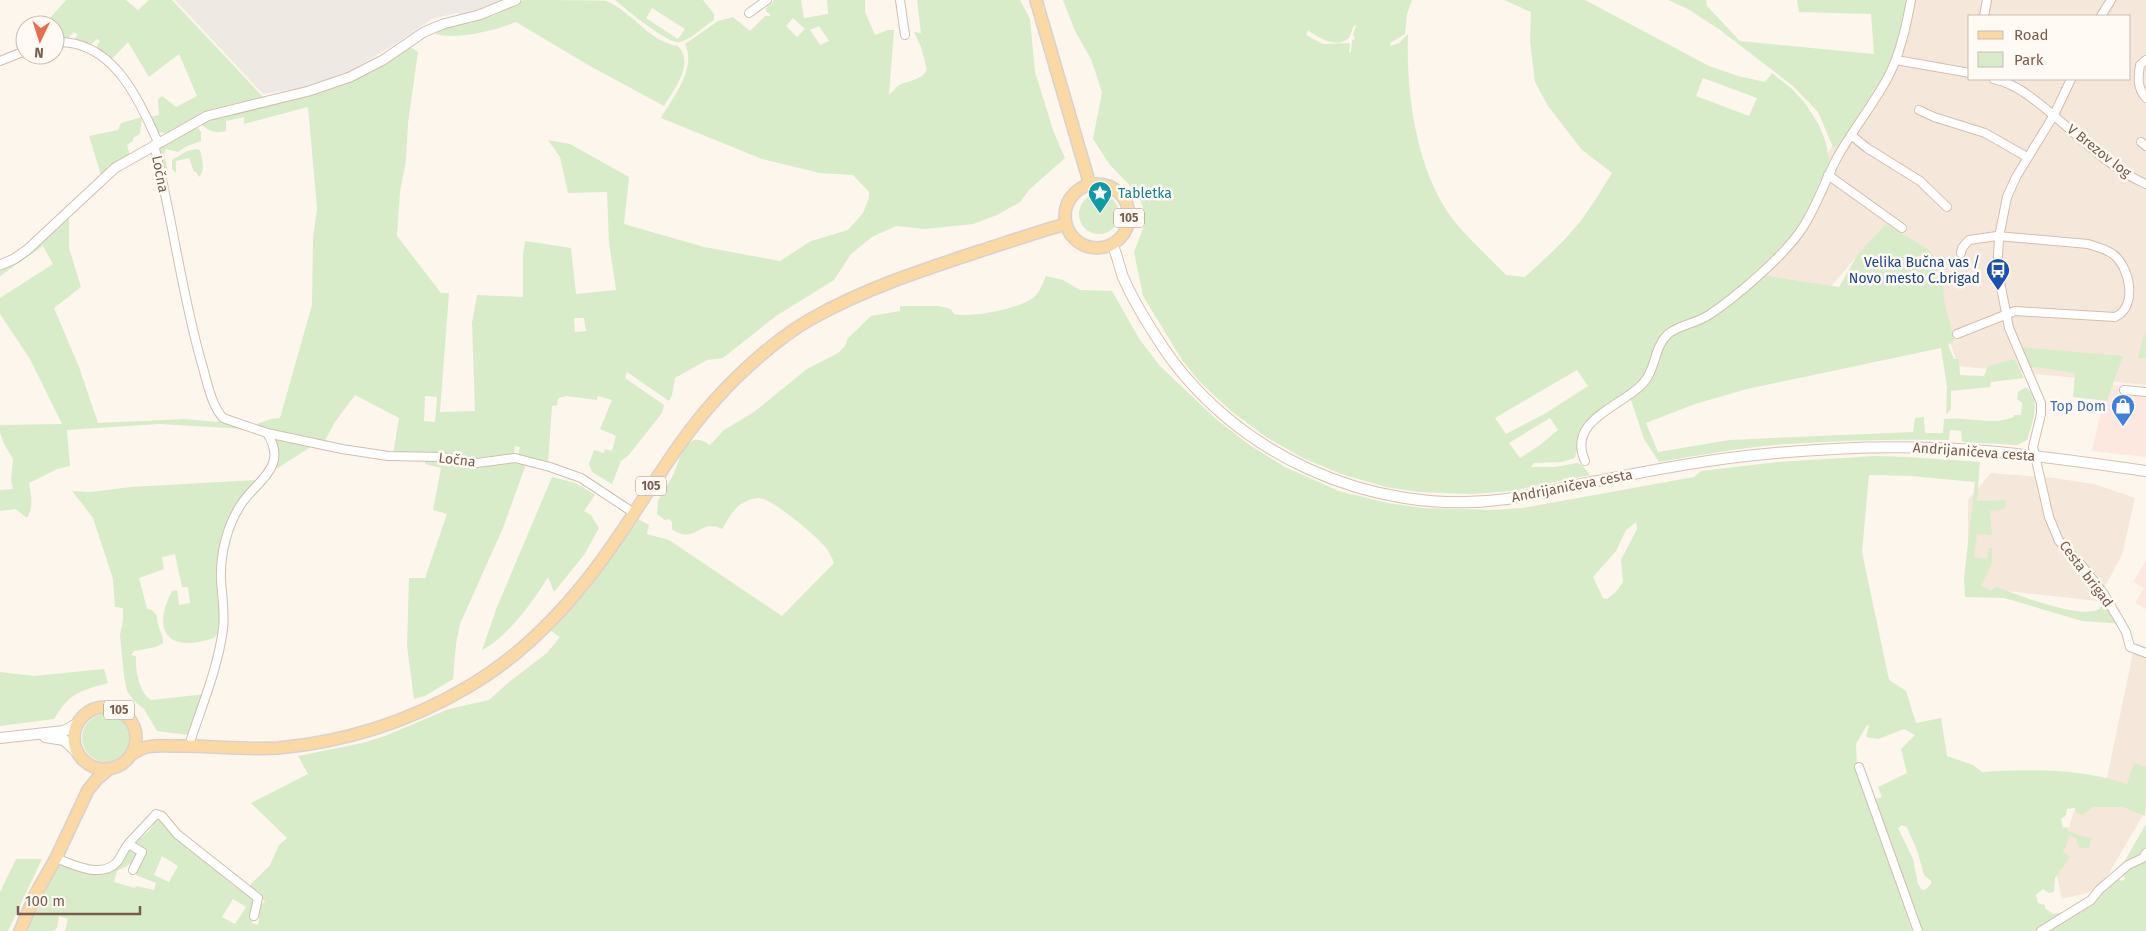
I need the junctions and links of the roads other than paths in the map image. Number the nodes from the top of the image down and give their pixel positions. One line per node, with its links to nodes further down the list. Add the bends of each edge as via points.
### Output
1 (516, 0): 24 (street, via 424,32 350,77 207,116)
2 (767, 0): 8 (street)
3 (900, 0): 11 (street)
4 (1036, 0): 28 (main road)
5 (1911, 0): 14 (street)
6 (1987, 0): 9 (street)
7 (2111, 0): 10 (street)
8 (749, 14)
9 (1984, 15)
10 (2102, 15)
11 (905, 36)
12 (65, 43): 24 (street, Ločna, via 82,46 115,68 140,102)
13 (15, 55): 16 (street)
14 (1896, 60): 17 (street); 23 (street, via 1887,80)
15 (2146, 60): 20 (street, via 2140,65 2138,79)
16 (0, 61)
17 (1968, 73)
18 (1997, 80): 22 (street, via 2034,98)
19 (2071, 80): 22 (street, Cesta brigad)
20 (2146, 98)
21 (1919, 110): 25 (street, via 1985,134)
22 (2054, 115): 25 (street, Cesta brigad); 27 (street, V Brezov log, via 2104,158)
23 (1851, 135): 26 (street); 29 (street, via 1920,180)
24 (156, 144): 35 (street, via 115,168 27,250); 40 (street, Ločna, via 193,332 211,394 223,418)
25 (2027, 157): 32 (street, Cesta brigad, via 2007,197)
26 (1828, 175): 31 (street); 42 (street, via 1816,206 1799,233 1764,268 1708,315 1666,336 1641,386 1606,409 1588,427 1581,443)
27 (2146, 184)
28 (1090, 185): 30 (main road, via 1073,195 1065,213); 33 (main road, 105, via 1110,187 1125,200 1129,220 1120,238)
29 (1947, 207)
30 (1066, 224): 33 (main road, 105, via 1076,240 1084,245 1103,247); 44 (main road, 105, via 928,268 863,293 810,320 760,357 715,400 671,455)
31 (1902, 228)
32 (1999, 237): 34 (street, via 1969,240); 36 (street, Cesta brigad, via 1998,257); 36 (street, via 2088,244 2101,248 2114,254 2129,283 2127,305 2115,317 2035,311)
33 (1112, 244): 41 (main road, Andrijaničeva cesta, via 1132,296 1154,333 1204,400 1246,435 1292,463 1357,488 1417,499 1462,502 1506,499 1669,467 1819,449 1908,447)
34 (1961, 253)
35 (0, 266)
36 (2005, 313): 37 (street); 41 (street, Cesta brigad, via 2041,403)
37 (1957, 334)
38 (2124, 390): 39 (street)
39 (2146, 392)
40 (268, 433): 44 (street, Ločna, via 388,456 442,457 477,463 515,458 576,476); 50 (street, via 276,448 273,465 240,505 225,543 221,577 223,628 212,676)
41 (2034, 456): 43 (main road, Andrijaničeva cesta); 45 (street, Cesta brigad, via 2049,517 2059,541 2104,594 2126,632 2130,647)
42 (1586, 461)
43 (2146, 471)
44 (634, 513): 50 (main road, 105, via 586,582 554,619 499,667 433,706 390,724 313,744 247,749)
45 (2146, 653)
46 (77, 724): 47 (main road, 105, via 91,710 101,707 121,711); 48 (main road, via 64,731); 52 (main road, via 74,743)
47 (134, 725): 50 (main road, 105, via 144,736 154,740); 51 (main road, 105, via 136,745)
48 (22, 735): 49 (main road); 52 (main road, via 64,740)
49 (0, 738)
50 (189, 743): 51 (main road, 105, via 148,747)
51 (132, 754): 54 (main road, 105, via 126,761)
52 (80, 756): 54 (main road, via 91,766); 55 (main road, via 89,779)
53 (1859, 767): 62 (street)
54 (109, 769): 55 (main road, 105)
55 (88, 790): 58 (main road, 105)
56 (130, 842): 58 (street, via 109,868 90,870); 59 (street, via 142,852); 60 (street, via 156,814 162,816 178,834 258,898)
57 (2146, 854): 63 (street, via 2128,865 2092,900)
58 (56, 858): 61 (main road, 105)
59 (133, 870)
60 (254, 916)
61 (20, 931)
62 (1918, 931)
63 (2040, 931)

